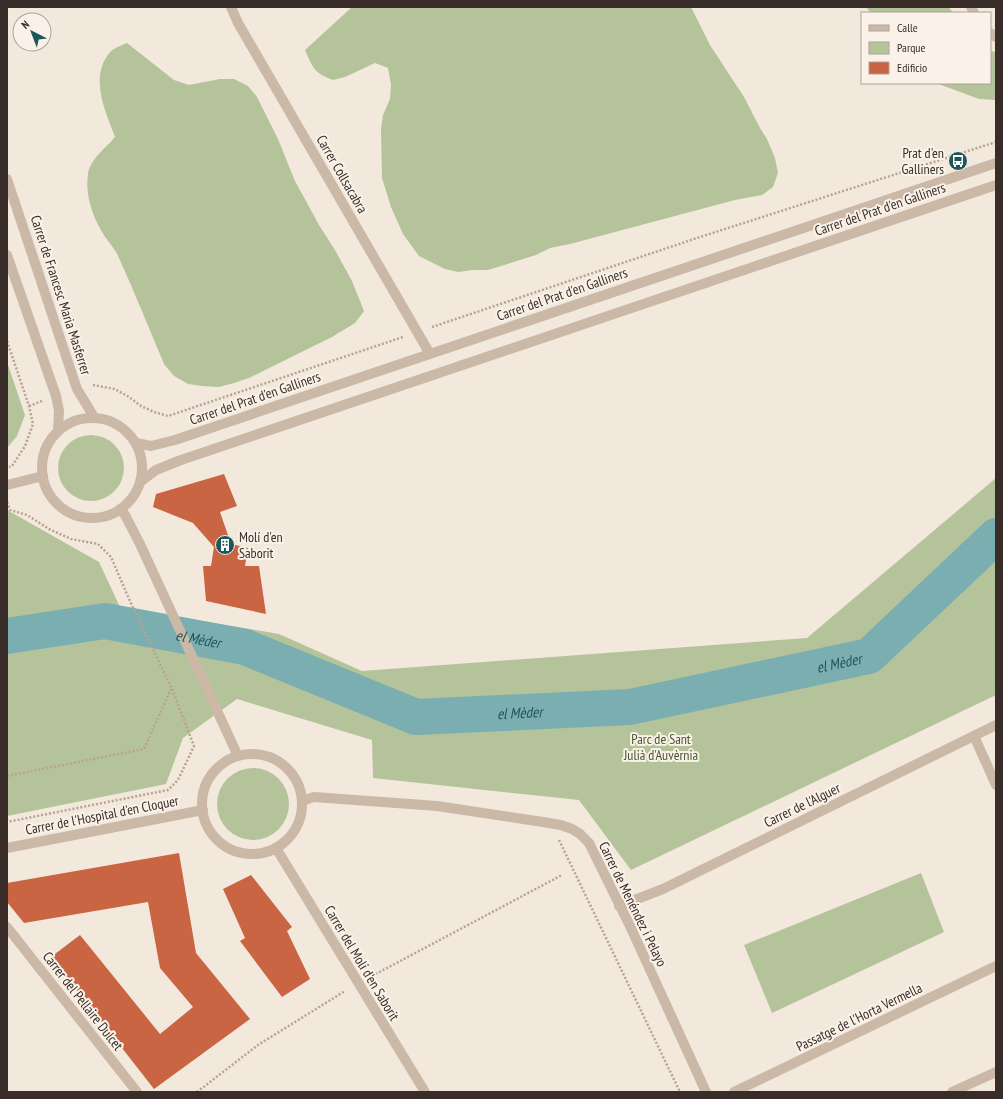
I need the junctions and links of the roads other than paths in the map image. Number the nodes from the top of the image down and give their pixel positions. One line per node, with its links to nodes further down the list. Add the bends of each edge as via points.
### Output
1 (232, 7): 6 (street, Carrer Collsacabra, via 238,23)
2 (996, 163): 6 (street, Carrer del Prat d'en Galliners)
3 (7, 179): 7 (street, Carrer de Francesc Maria Masferrer, via 77,389)
4 (996, 185): 11 (street, Carrer del Prat d'en Galliners, via 181,460 156,470)
5 (7, 256): 8 (street, via 56,396 59,411)
6 (430, 354): 9 (street, Carrer del Prat d'en Galliners, via 174,440 151,446)
7 (94, 417): 8 (street, via 71,423); 9 (street, via 116,424)
8 (58, 431): 10 (street, via 43,457)
9 (136, 443): 11 (street, via 142,464)
10 (43, 476): 12 (street); 13 (street, via 47,489 56,503 70,513 87,518 104,516)
11 (140, 482): 13 (street, via 132,497)
12 (7, 485)
13 (120, 509): 16 (street, via 140,544)
14 (996, 726): 15 (street, Carrer de l'Alguer)
15 (974, 736): 17 (street); 22 (street, Carrer de l'Alguer, via 670,885)
16 (238, 756): 18 (street, via 268,756 281,763 292,773 299,786); 19 (street, via 215,771 207,783 203,796)
17 (996, 785)
18 (302, 801): 21 (street, via 301,815 296,828 288,840); 22 (street, Carrer de Menéndez i Pelayo, via 314,796 437,806 561,825 580,834 589,843)
19 (203, 810): 20 (street, Carrer de l'Hospital d'en Cloquer); 21 (street, via 204,819 211,833 221,844 234,851 248,854)
20 (7, 848)
21 (276, 848): 27 (street, Carrer del Molí d'en Saborit)
22 (619, 906): 28 (street, Carrer de Menéndez i Pelayo)
23 (7, 927): 26 (street, Carrer del Pellaire Dulcet)
24 (996, 966): 29 (street, Passatge de l'Horta Vermella)
25 (996, 1072): 30 (street)
26 (137, 1092)
27 (425, 1092)
28 (706, 1092)
29 (734, 1092)
30 (952, 1092)

